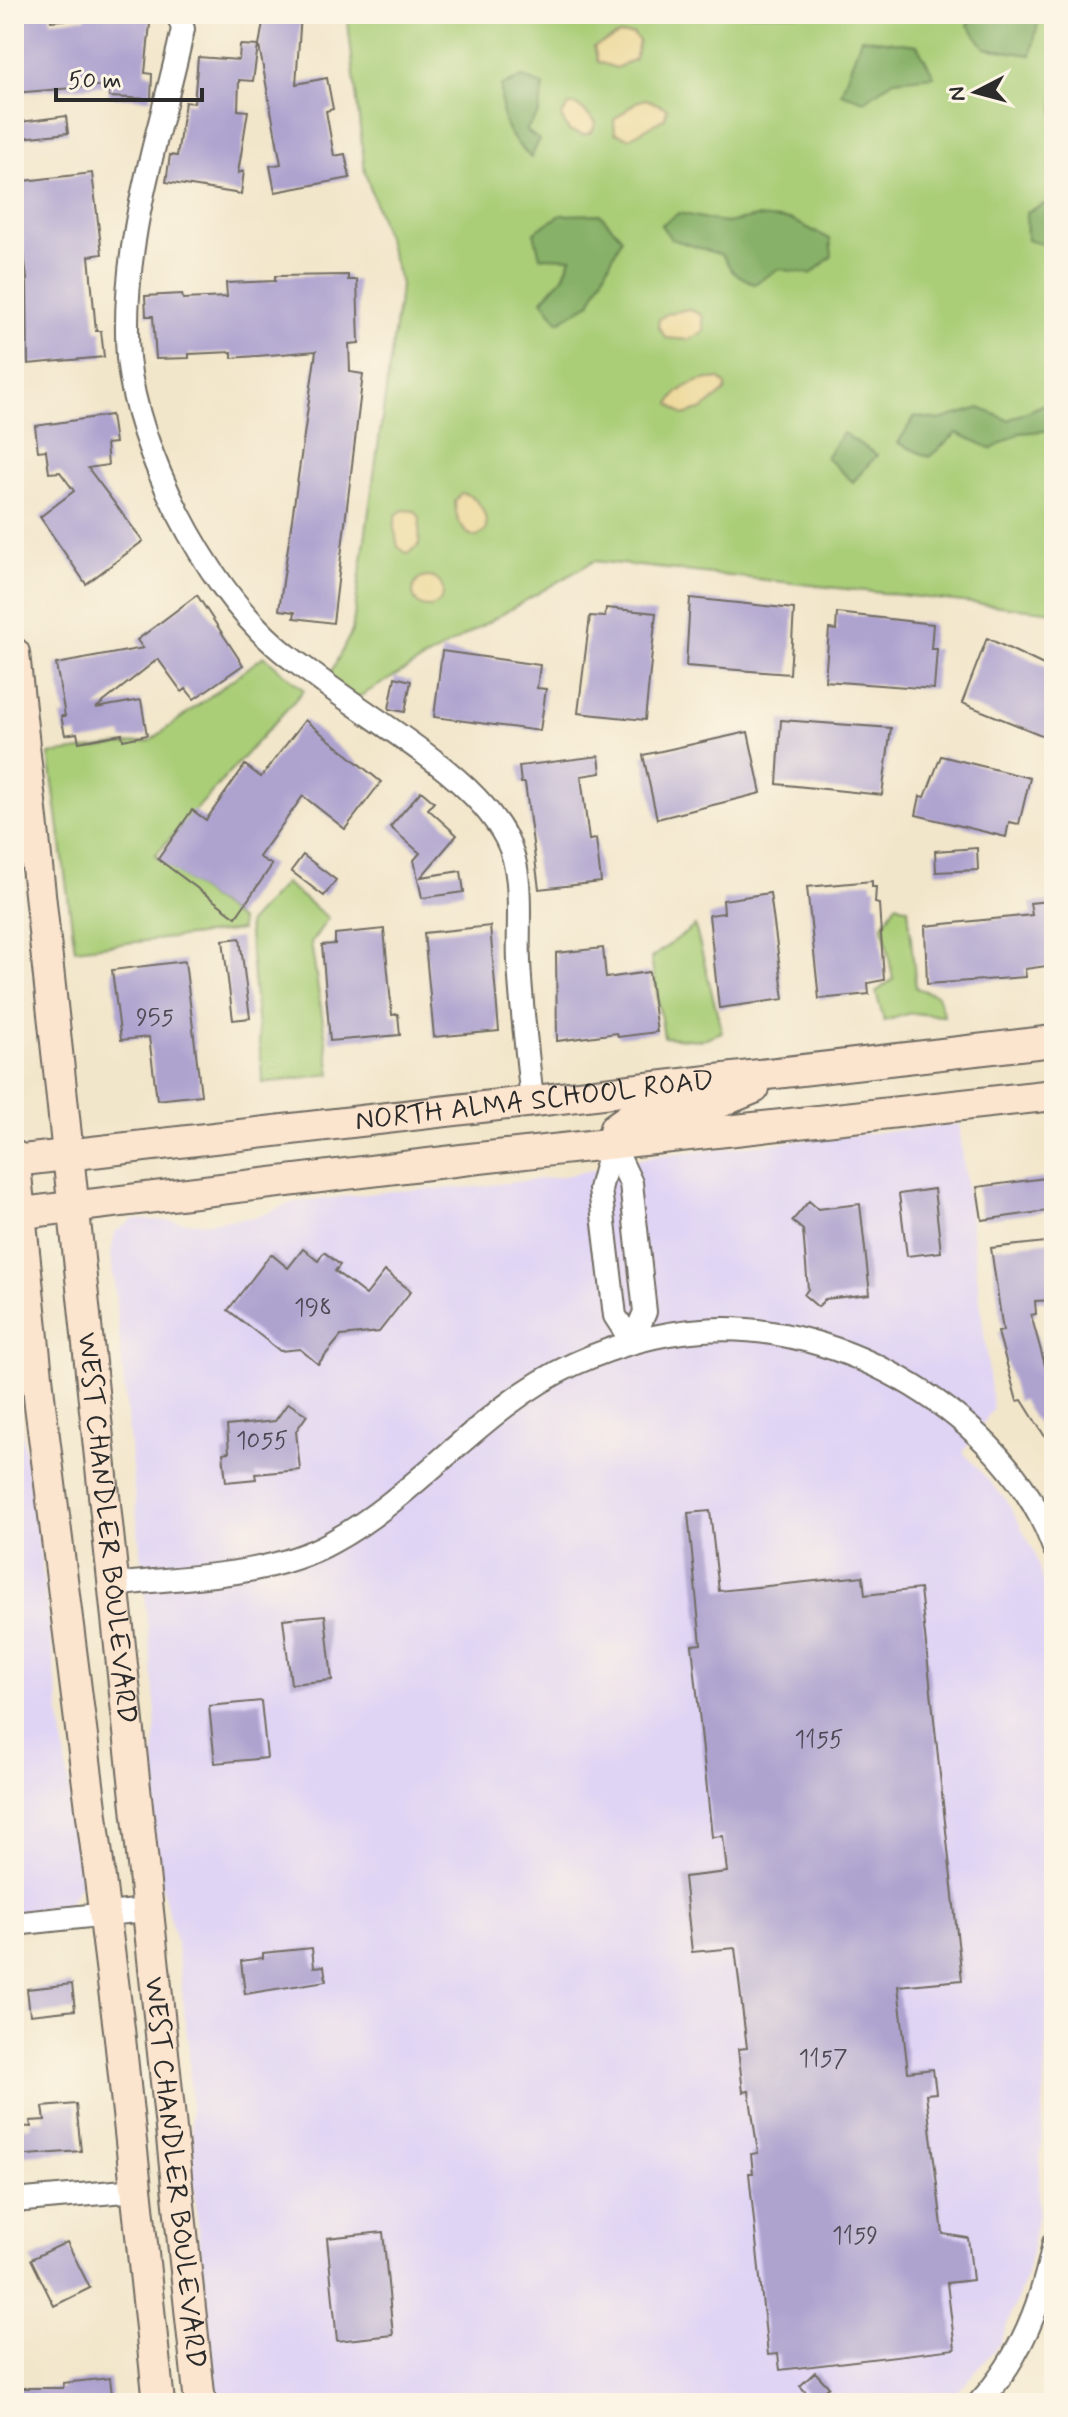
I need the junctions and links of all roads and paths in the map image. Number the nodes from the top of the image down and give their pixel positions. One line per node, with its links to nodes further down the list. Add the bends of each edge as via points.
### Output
1 (178, 14): 6 (street, via 183,29 136,227 129,294 128,358 140,423 163,484 234,599 274,644 462,783 488,808 508,842 517,886)
2 (14, 653): 8 (main road, WEST CHANDLER BOULEVARD)
3 (1054, 1041): 4 (main road, NORTH ALMA SCHOOL ROAD)
4 (786, 1074): 6 (main road, NORTH ALMA SCHOOL ROAD); 7 (main road, via 713,1105 631,1117 615,1128)
5 (1054, 1095): 7 (main road, NORTH ALMA SCHOOL ROAD)
6 (532, 1103): 8 (main road, NORTH ALMA SCHOOL ROAD)
7 (612, 1143): 10 (main road, NORTH ALMA SCHOOL ROAD); 12 (street, via 600,1189 615,1316); 12 (street, via 631,1183 645,1312)
8 (71, 1155): 9 (main road, NORTH ALMA SCHOOL ROAD); 10 (main road, WEST CHANDLER BOULEVARD)
9 (14, 1159): 11 (main road, WEST CHANDLER BOULEVARD)
10 (76, 1208): 11 (main road, NORTH ALMA SCHOOL ROAD); 14 (main road, WEST CHANDLER BOULEVARD)
11 (17, 1214): 16 (main road, WEST CHANDLER BOULEVARD)
12 (632, 1342): 13 (street, via 703,1330 752,1331 868,1362 935,1397 966,1423 1028,1496); 14 (street, via 572,1364 493,1415 381,1510 330,1543 265,1567)
13 (1054, 1548)
14 (114, 1585): 15 (main road, WEST CHANDLER BOULEVARD)
15 (145, 1910): 16 (street); 22 (main road, WEST CHANDLER BOULEVARD)
16 (105, 1914): 17 (street); 18 (main road, WEST CHANDLER BOULEVARD)
17 (14, 1924)
18 (136, 2190): 19 (street); 21 (main road, WEST CHANDLER BOULEVARD)
19 (14, 2201)
20 (1054, 2243): 23 (street, via 1047,2279 1023,2342)
21 (159, 2403)
22 (200, 2403)
23 (979, 2403)

